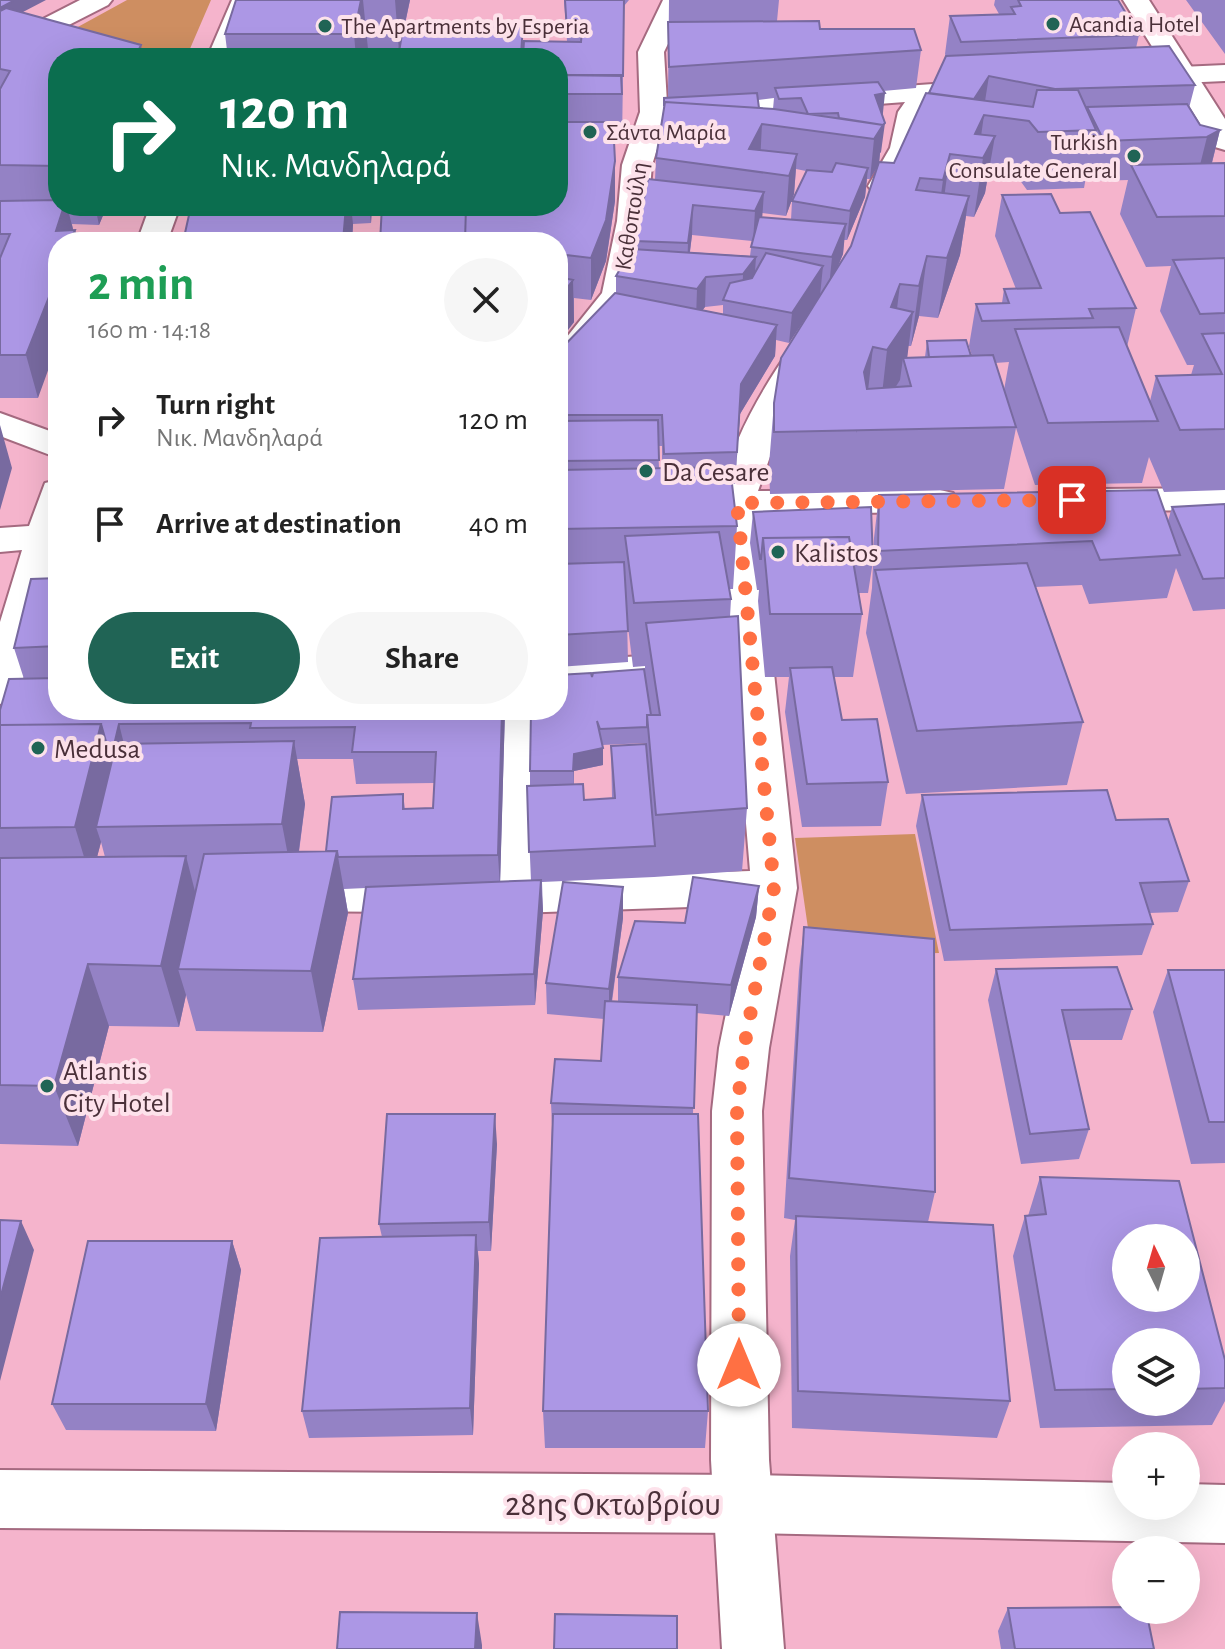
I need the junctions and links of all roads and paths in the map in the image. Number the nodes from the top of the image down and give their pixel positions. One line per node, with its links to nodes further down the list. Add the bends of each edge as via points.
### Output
1 (99, 0): 6 (street)
2 (245, 0): 5 (street)
3 (676, 0): 12 (street, Καθοπούλη, via 651,52)
4 (1136, 0): 8 (street)
5 (224, 48)
6 (0, 52)
7 (1225, 73): 8 (street)
8 (1181, 74): 9 (street); 13 (street)
9 (1102, 80)
10 (975, 89): 11 (street)
11 (928, 92): 12 (street); 14 (street, via 912,112 904,148)
12 (654, 112): 16 (street, Καθοπούλη, via 637,165 618,294)
13 (1225, 141)
14 (869, 210)
15 (800, 340): 22 (street, via 741,475)
16 (568, 357)
17 (0, 423): 18 (street)
18 (48, 443)
19 (1225, 499): 20 (street)
20 (1067, 500)
21 (973, 501): 22 (street)
22 (737, 503): 23 (street); 27 (street)
23 (677, 504)
24 (48, 515): 26 (street)
25 (48, 529): 30 (street)
26 (0, 540)
27 (722, 666): 28 (street); 33 (street)
28 (568, 674)
29 (45, 689): 31 (street, via 19,689)
30 (0, 690)
31 (0, 700)
32 (524, 720): 35 (street)
33 (774, 888): 35 (street); 37 (street, via 737,1111 740,1460)
34 (251, 894): 35 (street)
35 (517, 896)
36 (0, 1499): 37 (street, 28ης Οκτωβρίου)
37 (745, 1504): 38 (street, 28ης Οκτωβρίου); 39 (street)
38 (1225, 1514)
39 (753, 1649)

